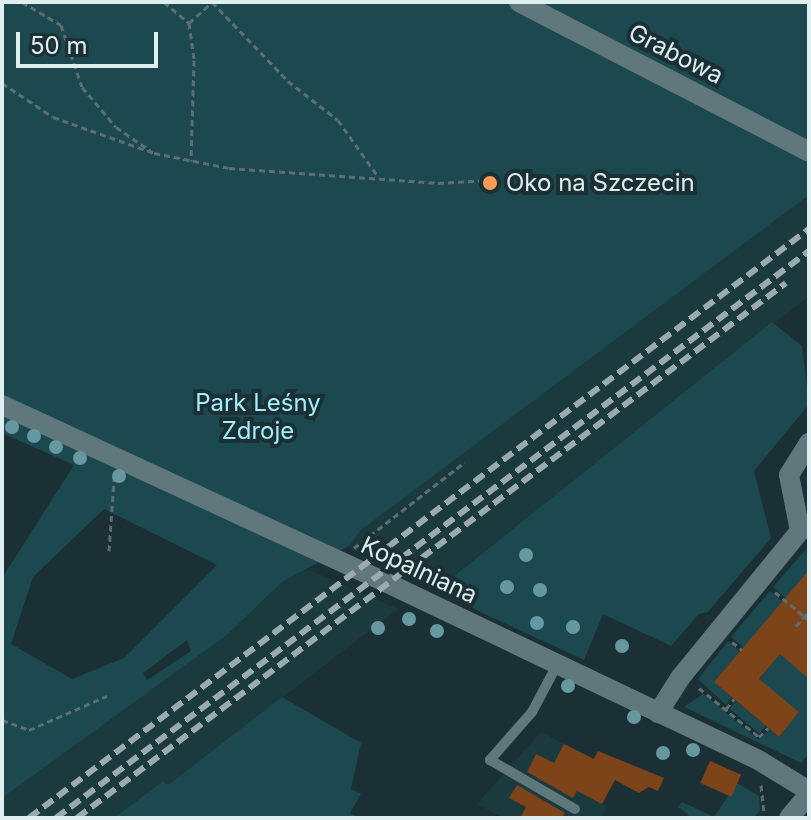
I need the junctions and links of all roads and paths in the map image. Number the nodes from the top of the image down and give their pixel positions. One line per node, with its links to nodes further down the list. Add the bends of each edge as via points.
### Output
1 (22, 2): 8 (path, via 61,25 82,87 116,127)
2 (164, 2): 5 (path)
3 (212, 2): 5 (path); 10 (path, via 288,81 338,120)
4 (519, 2): 7 (street, Grabowa)
5 (189, 23): 9 (path, via 194,60)
6 (2, 83): 8 (path, via 53,117)
7 (809, 152)
8 (154, 153): 9 (path)
9 (191, 161): 10 (path, via 308,177)
10 (377, 175): 11 (path, via 438,183)
11 (489, 180)
12 (2, 405): 17 (street, Kopalniana)
13 (809, 443): 28 (street, via 789,475 800,531 673,687)
14 (465, 462): 17 (path)
15 (115, 469): 16 (path)
16 (109, 551)
17 (338, 562): 23 (street, Kopalniana)
18 (769, 587): 20 (path)
19 (809, 611): 20 (path)
20 (804, 616): 21 (path); 22 (path)
21 (809, 620)
22 (796, 626)
23 (557, 665): 28 (street, Kopalniana); 33 (lane, via 532,712 490,760)
24 (693, 681): 27 (path)
25 (107, 696): 29 (path, via 29,730)
26 (734, 699): 27 (path)
27 (726, 709): 30 (path, via 759,737)
28 (658, 713): 32 (street, Kopalniana, via 781,772)
29 (2, 720)
30 (768, 728)
31 (760, 773): 34 (path)
32 (809, 793): 35 (street)
33 (575, 809)
34 (764, 812)
35 (789, 818)

